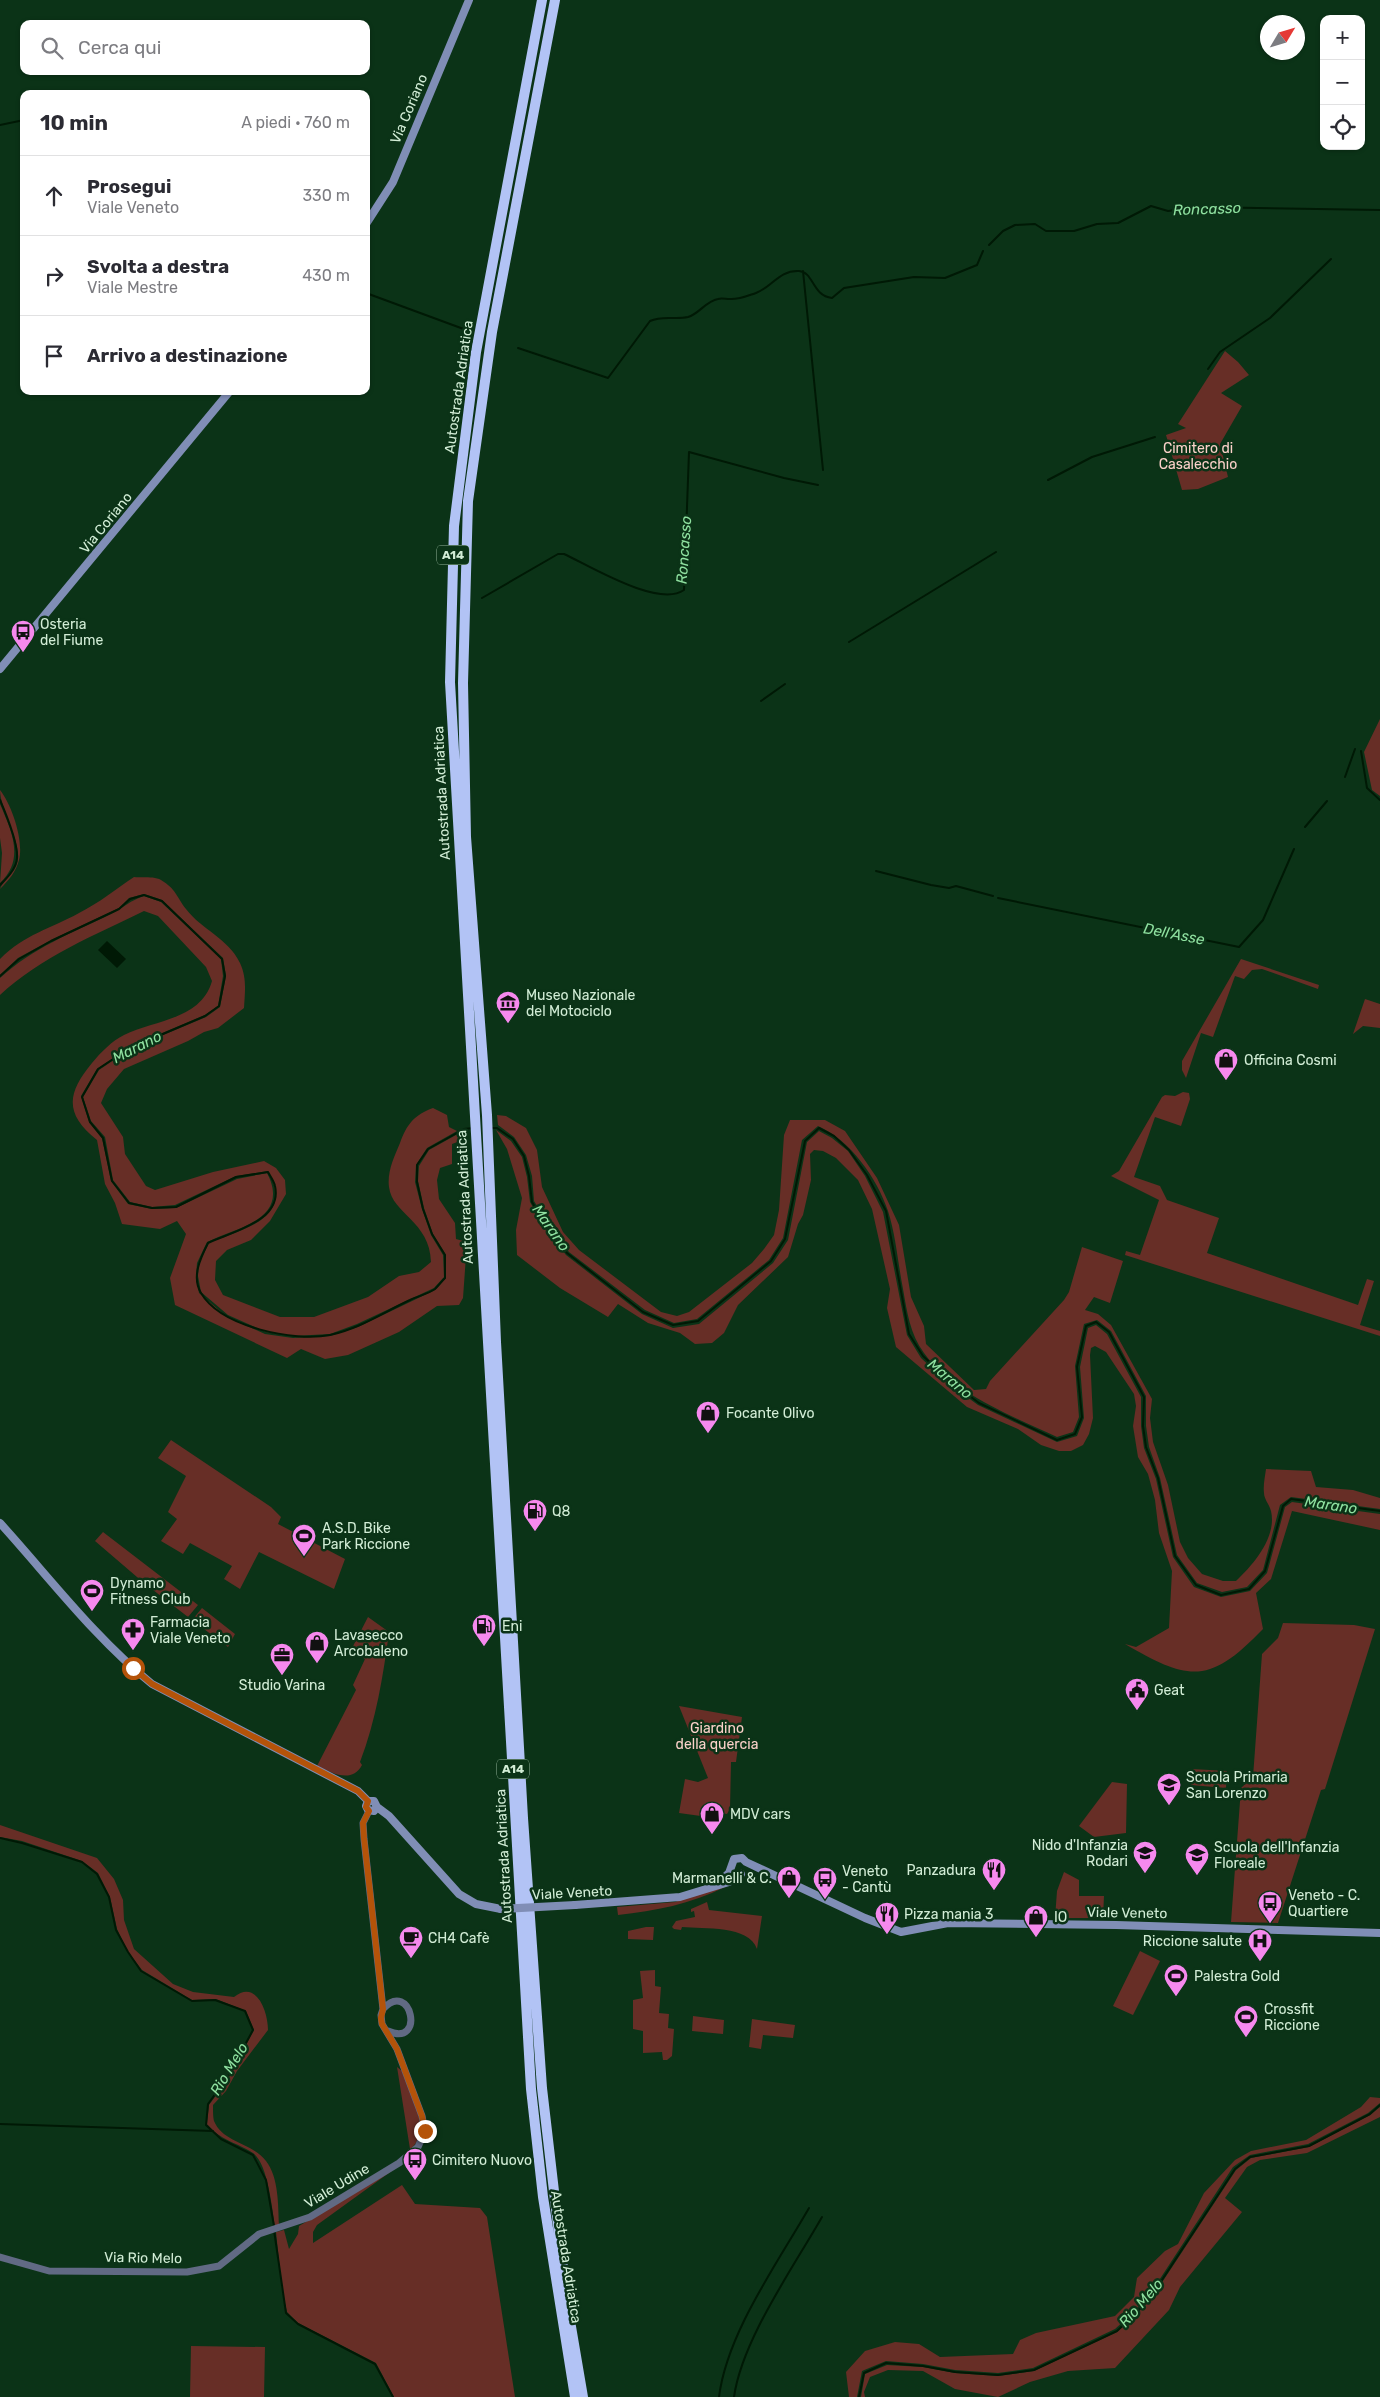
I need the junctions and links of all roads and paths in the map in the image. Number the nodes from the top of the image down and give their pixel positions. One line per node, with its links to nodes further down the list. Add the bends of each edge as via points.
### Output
1 (469, 0): 4 (main road, Via Coriano, via 393,182)
2 (542, 0): 24 (highway, Autostrada Adriatica / A14, via 476,352 454,526 450,682 531,2089 543,2197)
3 (555, 0): 25 (highway, Autostrada Adriatica / A14, via 492,332 468,501 463,683 464,808 487,1115 522,1808 542,2088 567,2303)
4 (370, 218)
5 (227, 395): 6 (main road, Via Coriano)
6 (0, 669)
7 (0, 1523): 8 (main road, via 124,1660 152,1684 358,1791 368,1801 366,1806)
8 (373, 1809): 14 (main road, Viale Veneto, bridge, via 389,1816 459,1894 476,1904 501,1909 670,1898); 16 (street, via 363,1823)
9 (746, 1862): 10 (main road, via 736,1858); 11 (main road, Viale Veneto); 12 (main road, via 747,1868)
10 (730, 1871): 12 (main road); 13 (main road); 14 (main road, Viale Veneto)
11 (768, 1872): 12 (main road, Viale Veneto); 15 (main road, Viale Veneto, via 864,1918 905,1932 933,1924 957,1923)
12 (742, 1873): 13 (main road, Viale Veneto)
13 (729, 1882): 14 (main road, Viale Veneto)
14 (717, 1884)
15 (1380, 1934)
16 (380, 1987): 17 (street); 18 (street)
17 (393, 2002): 18 (street); 20 (street, via 405,2005 412,2014 410,2026)
18 (383, 2009): 19 (street, via 381,2021)
19 (388, 2031): 20 (street); 21 (street)
20 (400, 2033): 21 (street)
21 (397, 2049): 22 (street, Viale Udine, via 422,2116 425,2131 418,2147 310,2217)
22 (271, 2230): 23 (street, Via Rio Melo, via 246,2242 219,2266 187,2272 48,2271)
23 (0, 2257)
24 (575, 2397)
25 (583, 2397)

